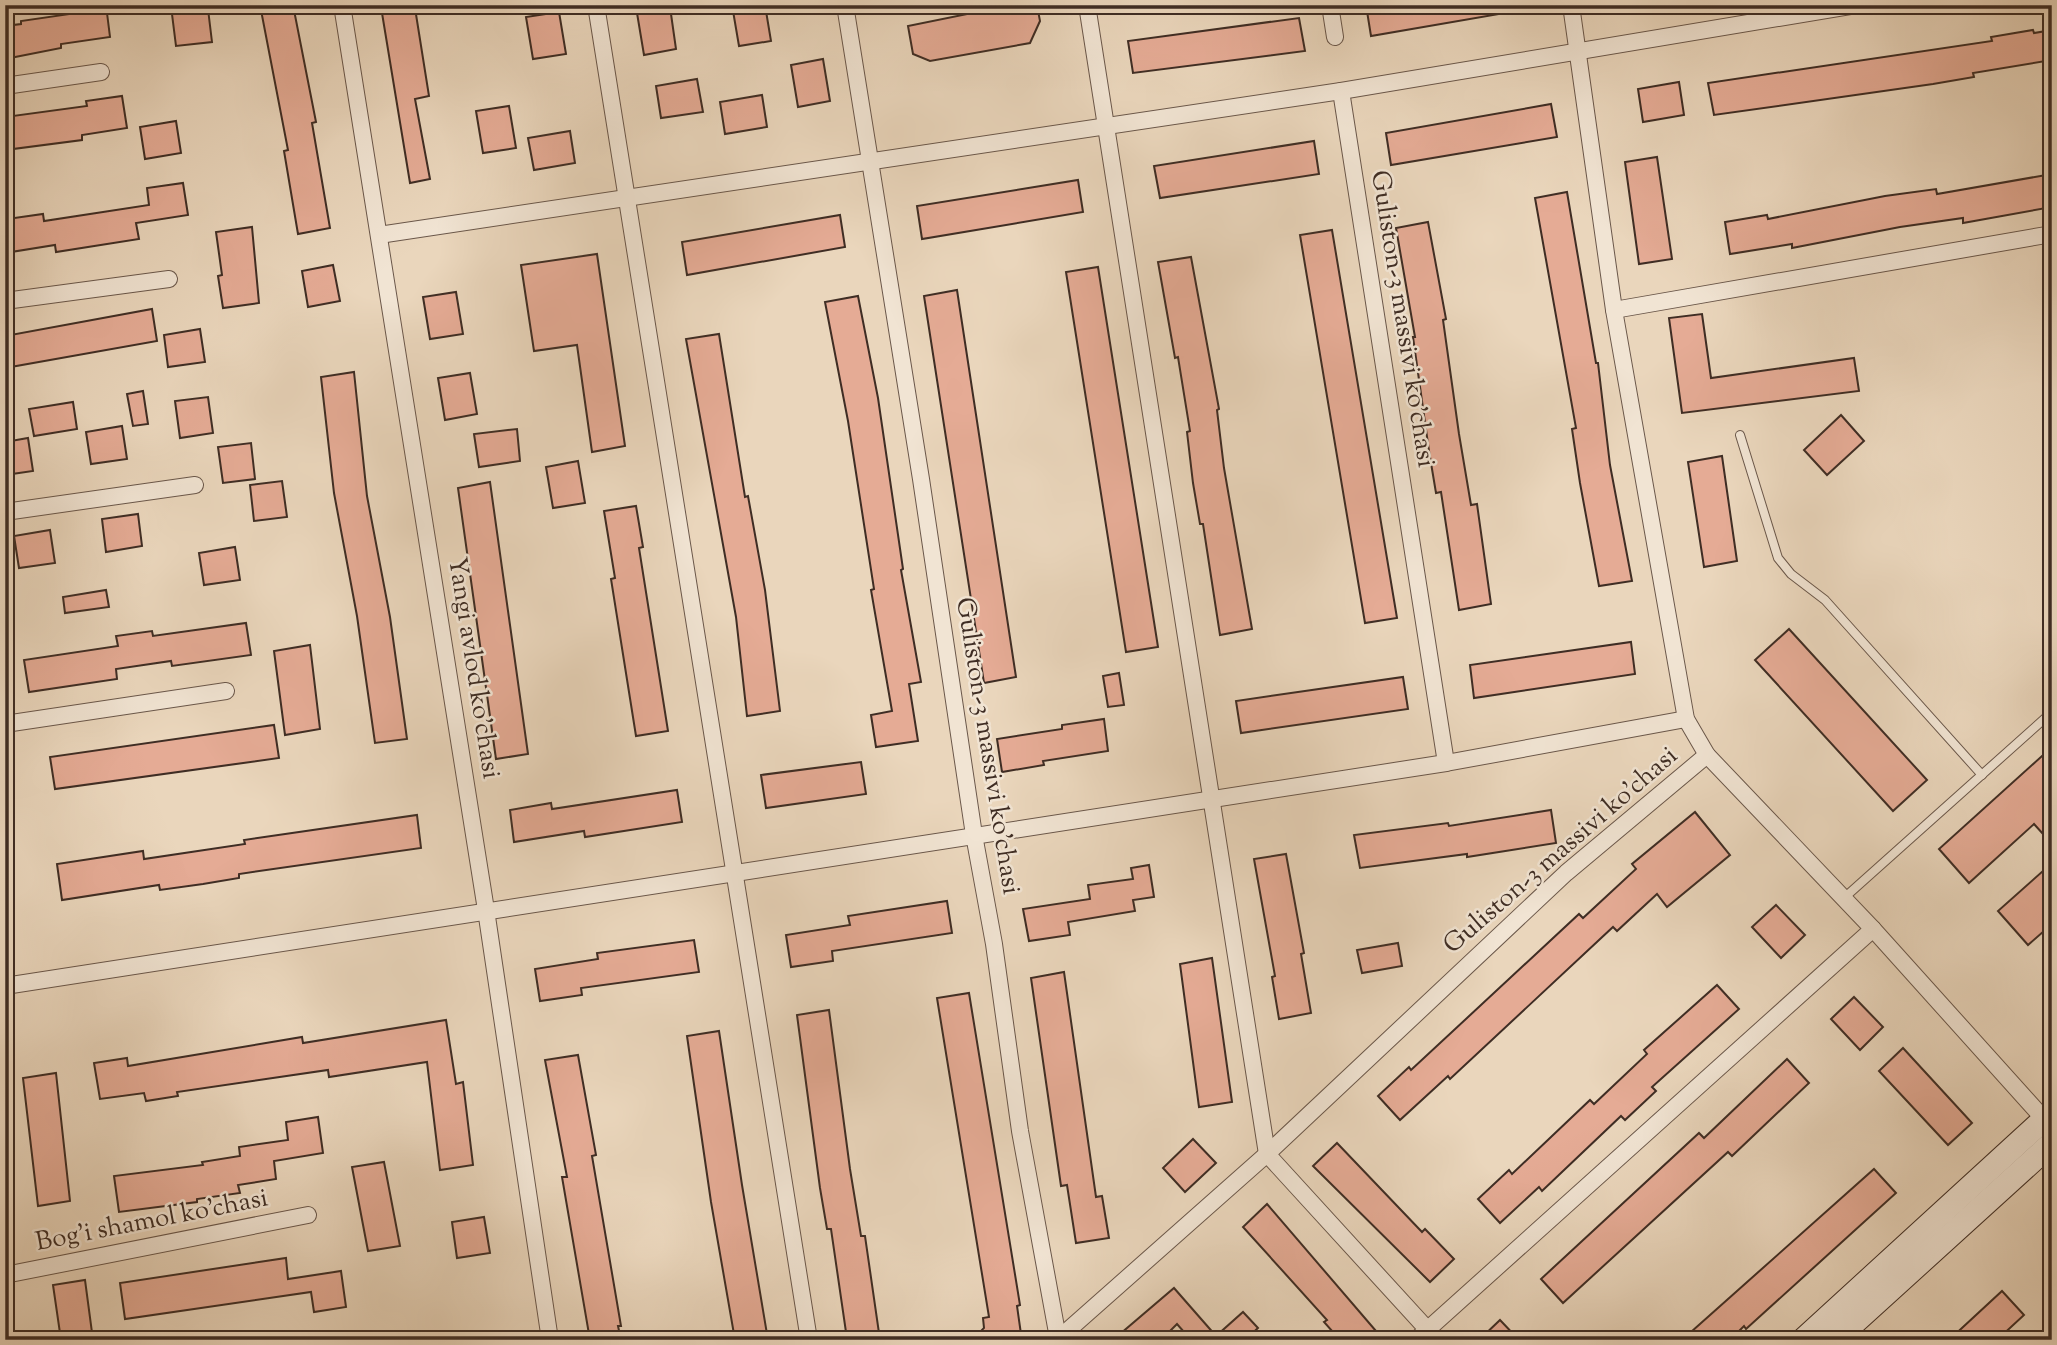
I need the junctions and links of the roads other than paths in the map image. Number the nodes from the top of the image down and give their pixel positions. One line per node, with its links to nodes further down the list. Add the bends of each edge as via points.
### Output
1 (342, 5): 17 (street, Yangi avlod ko'chasi)
2 (596, 5): 15 (street)
3 (845, 5): 14 (street, Guliston-3 massivi ko'chasi)
4 (1087, 5): 13 (street)
5 (1330, 5): 8 (street)
6 (1570, 5): 9 (street, Guliston-3 massivi ko'chasi)
7 (1856, 5): 9 (street)
8 (1335, 37)
9 (1577, 52): 12 (street); 20 (street, Guliston-3 massivi ko'chasi)
10 (100, 72): 11 (street)
11 (5, 86)
12 (1341, 91): 13 (street); 29 (street, Guliston-3 massivi ko'chasi)
13 (1107, 125): 14 (street); 31 (street)
14 (870, 161): 15 (street); 32 (street, Guliston-3 massivi ko'chasi)
15 (626, 197): 17 (street); 33 (street)
16 (2052, 234): 20 (street)
17 (379, 235): 35 (street, Yangi avlod ko'chasi)
18 (169, 279): 19 (street)
19 (5, 301)
20 (1614, 310): 26 (street, Guliston-3 massivi ko'chasi)
21 (1740, 435): 30 (lane, via 1778,558 1825,600)
22 (195, 485): 23 (street)
23 (5, 512)
24 (226, 691): 27 (street)
25 (2052, 712): 30 (lane)
26 (1686, 719): 28 (street, Guliston-3 massivi ko'chasi); 29 (street)
27 (5, 724)
28 (1707, 755): 34 (street); 40 (street, Guliston-3 massivi ko'chasi, via 1566,873)
29 (1446, 763): 31 (street)
30 (1982, 775): 34 (lane)
31 (1210, 799): 32 (street); 40 (street)
32 (974, 835): 33 (street); 44 (street, Guliston-3 massivi ko'chasi)
33 (734, 872): 35 (street); 46 (street)
34 (1844, 898): 36 (street)
35 (486, 910): 37 (street); 45 (street, Yangi avlod ko'chasi)
36 (1873, 929): 38 (street); 43 (street)
37 (5, 986)
38 (2049, 1120): 47 (street)
39 (2052, 1143): 48 (street)
40 (1267, 1154): 43 (street); 44 (street, Guliston-3 massivi ko'chasi)
41 (308, 1215): 42 (street, Bog'i shamol ko'chasi)
42 (5, 1275)
43 (1427, 1336)
44 (1058, 1339)
45 (550, 1340)
46 (809, 1340)
47 (1803, 1340)
48 (1835, 1340)

